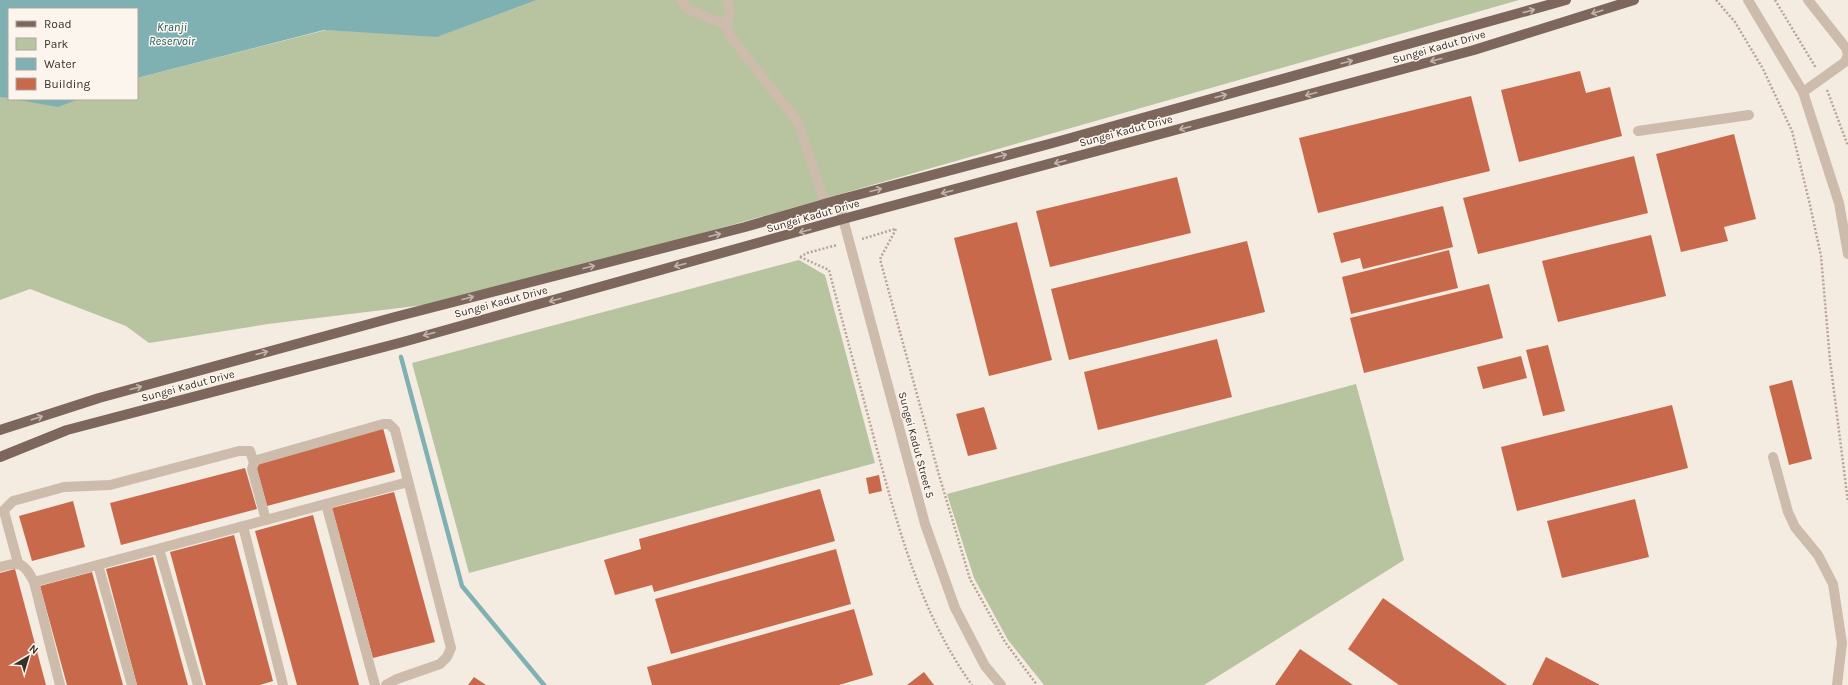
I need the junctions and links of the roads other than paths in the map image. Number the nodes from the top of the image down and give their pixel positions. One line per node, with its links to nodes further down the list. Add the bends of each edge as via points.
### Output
1 (681, 0): 7 (street, via 688,9)
2 (728, 0): 7 (street, via 730,12)
3 (1566, 0): 11 (main road, Sungei Kadut Drive, one-way to 3)
4 (1634, 0): 13 (main road, Sungei Kadut Drive, one-way to 13, via 1474,50)
5 (1748, 0): 8 (street)
6 (1808, 0): 8 (street, via 1846,48 1848,55 1845,62)
7 (726, 25): 12 (street, via 730,36 798,122)
8 (1803, 92): 14 (street, via 1839,203)
9 (1749, 115): 10 (street)
10 (1638, 131)
11 (838, 200): 12 (main road, Sungei Kadut Drive); 13 (street, Sungei Kadut Street 5)
12 (825, 204): 15 (main road, Sungei Kadut Drive, one-way to 12, via 114,394 395,317)
13 (843, 219): 16 (main road, Sungei Kadut Drive, one-way to 16, via 402,342 67,430); 34 (street, Sungei Kadut Street 5, via 925,524 954,608 985,666)
14 (1848, 254)
15 (0, 430)
16 (0, 456)
17 (1773, 456): 35 (street, via 1791,519 1818,555 1833,584 1842,643)
18 (254, 463): 19 (street, via 257,460 389,424 395,430); 21 (street, via 252,469); 24 (street, via 250,451 239,451 110,485 64,487 13,501 4,510)
19 (408, 482): 20 (street); 33 (street, via 451,648 448,657 440,664)
20 (326, 504): 21 (street); 32 (street)
21 (266, 520): 22 (street)
22 (243, 526): 23 (street); 31 (street)
23 (159, 549): 25 (street); 30 (street)
24 (18, 563): 26 (street); 27 (street, via 24,566)
25 (98, 565): 27 (street); 29 (street)
26 (0, 567)
27 (34, 582): 28 (street)
28 (60, 685)
29 (132, 685)
30 (198, 685)
31 (283, 685)
32 (375, 685)
33 (386, 685)
34 (1001, 685)
35 (1836, 685)

